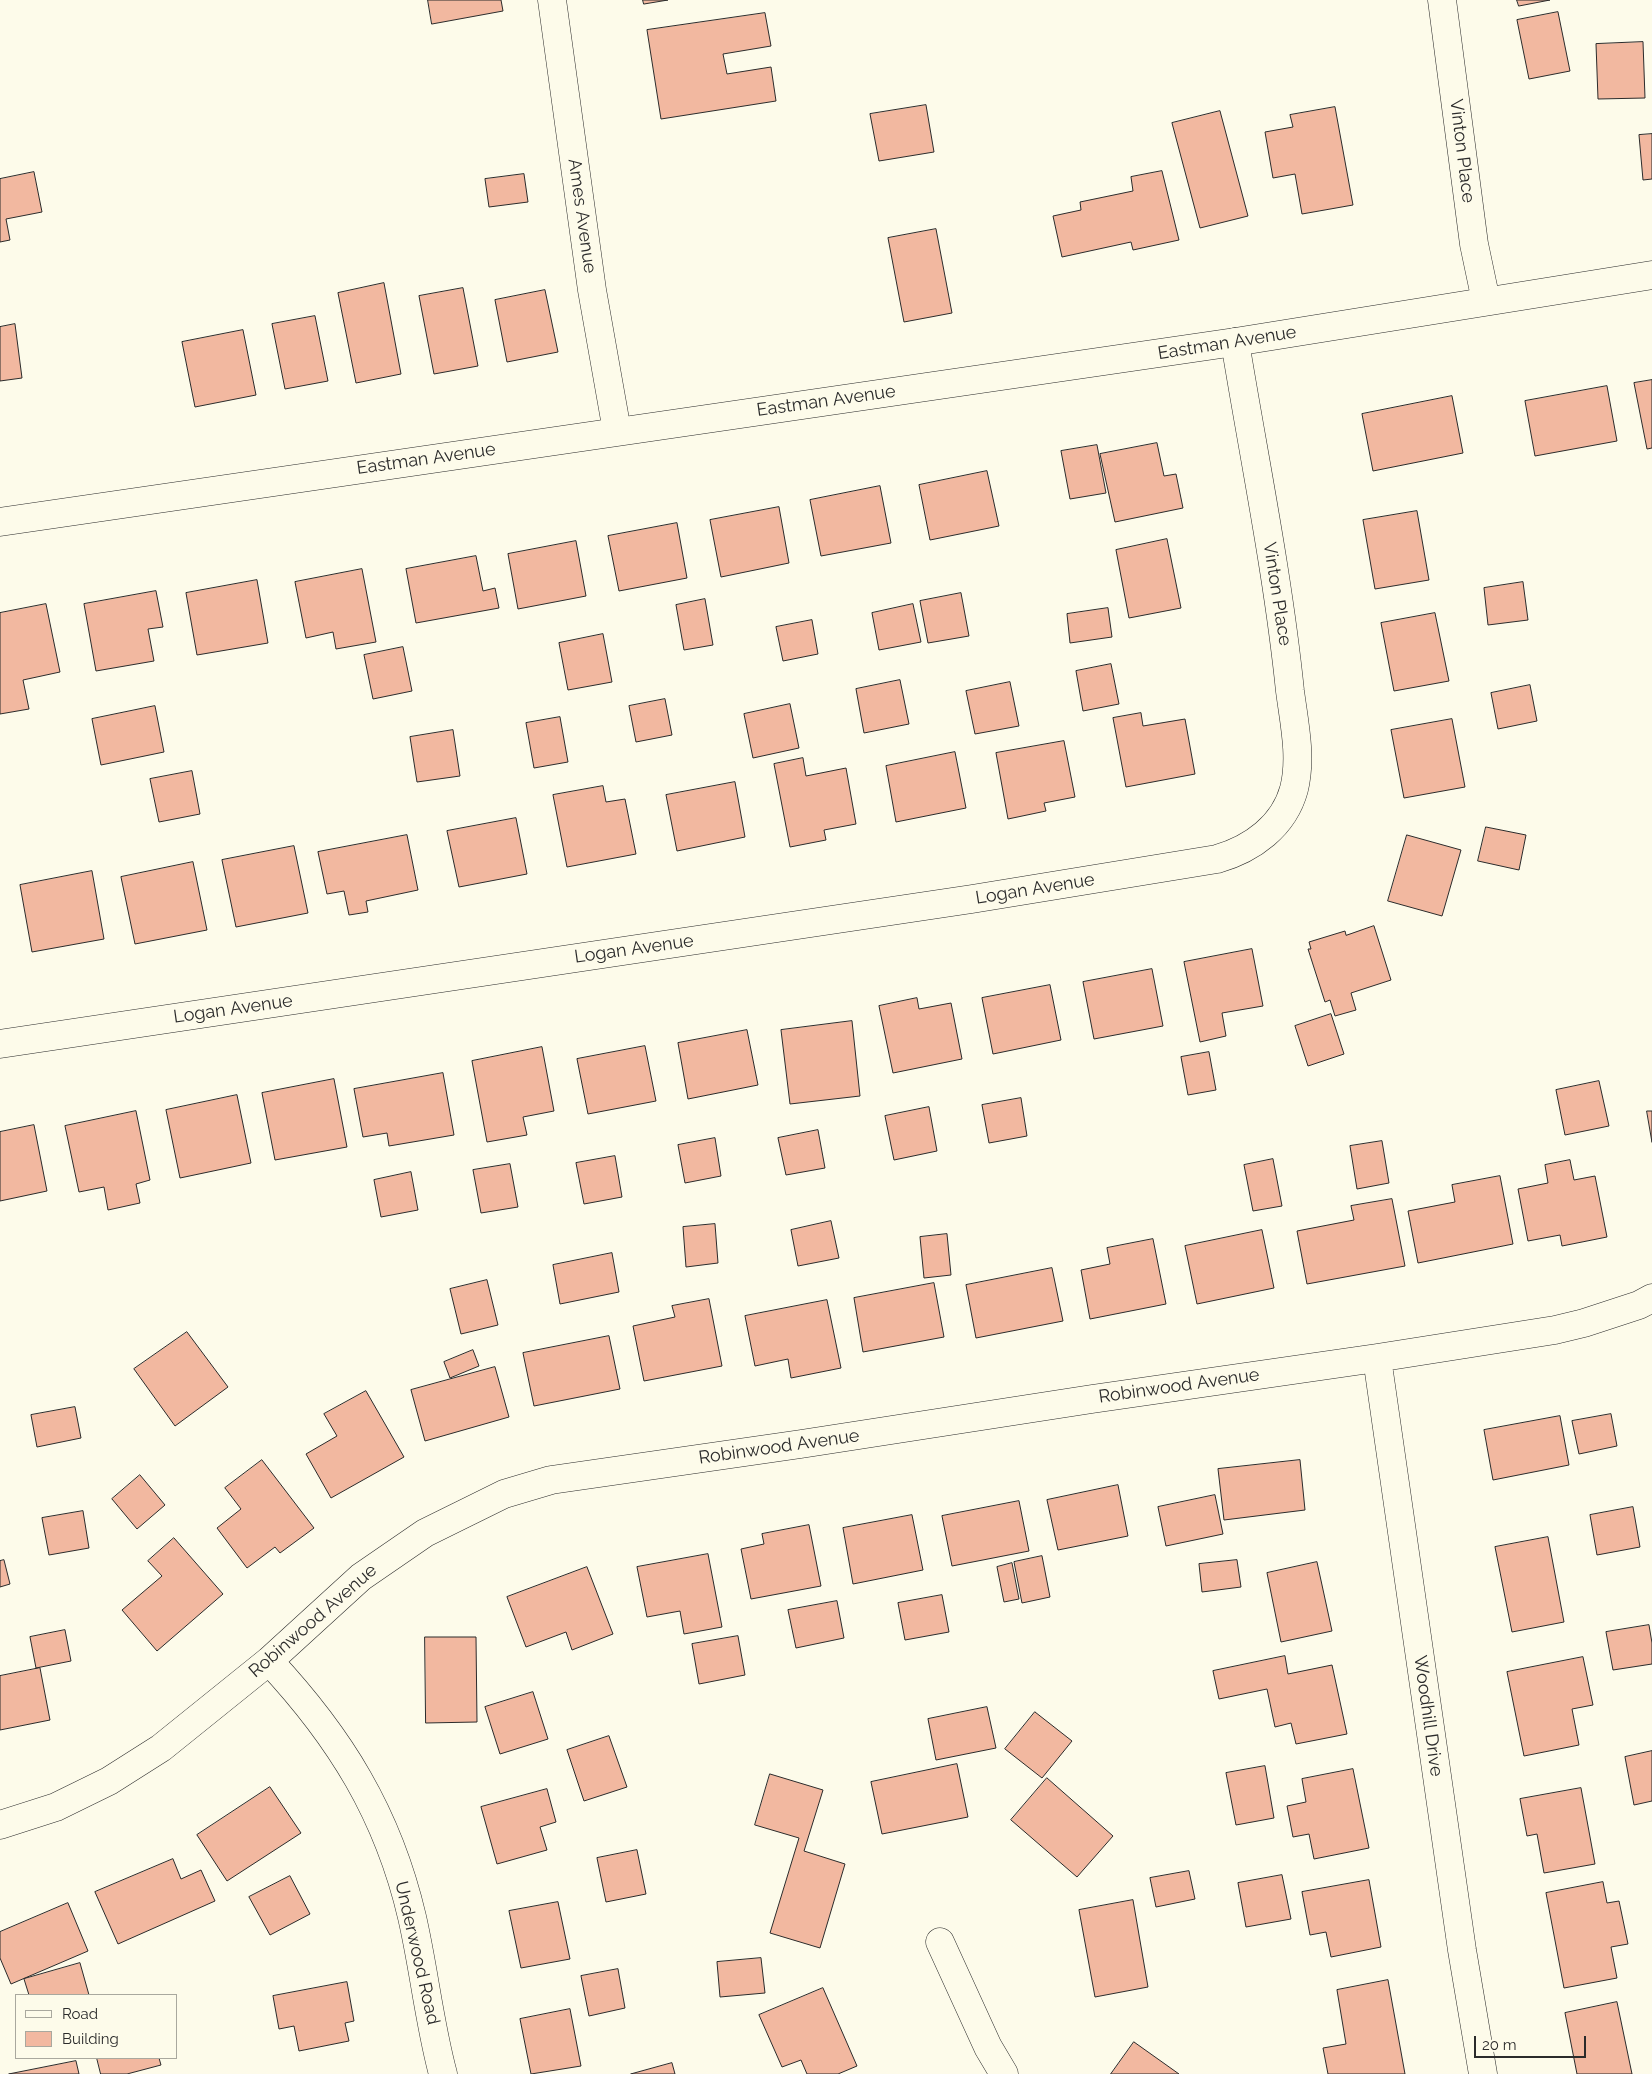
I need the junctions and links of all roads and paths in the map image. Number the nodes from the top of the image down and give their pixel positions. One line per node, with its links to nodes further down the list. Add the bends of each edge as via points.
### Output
1 (552, 0): 6 (street, Ames Avenue, via 592,290)
2 (1442, 0): 4 (street, Vinton Place, via 1474,244)
3 (1652, 275): 4 (street, Eastman Avenue)
4 (1486, 301): 5 (street, Eastman Avenue)
5 (1235, 342): 6 (street, Eastman Avenue); 8 (street, Vinton Place, via 1285,644 1298,763 1294,789 1283,814)
6 (617, 431): 7 (street, Eastman Avenue)
7 (0, 522)
8 (1263, 837): 9 (street, Logan Avenue, via 1235,854 1187,864)
9 (0, 1044)
10 (1652, 1298): 11 (street, Robinwood Avenue, via 1639,1305 1555,1330)
11 (1377, 1358): 12 (street, Robinwood Avenue, via 551,1480 504,1494 426,1533 361,1577); 17 (street, Woodhill Drive, via 1462,1950)
12 (269, 1661): 13 (street, Robinwood Avenue, via 160,1748 109,1781 56,1807); 15 (street, Underwood Road, via 303,1697 340,1748 372,1803 390,1846 412,1916)
13 (0, 1825)
14 (940, 1942): 16 (street, via 988,2047)
15 (443, 2074)
16 (1004, 2074)
17 (1483, 2074)

